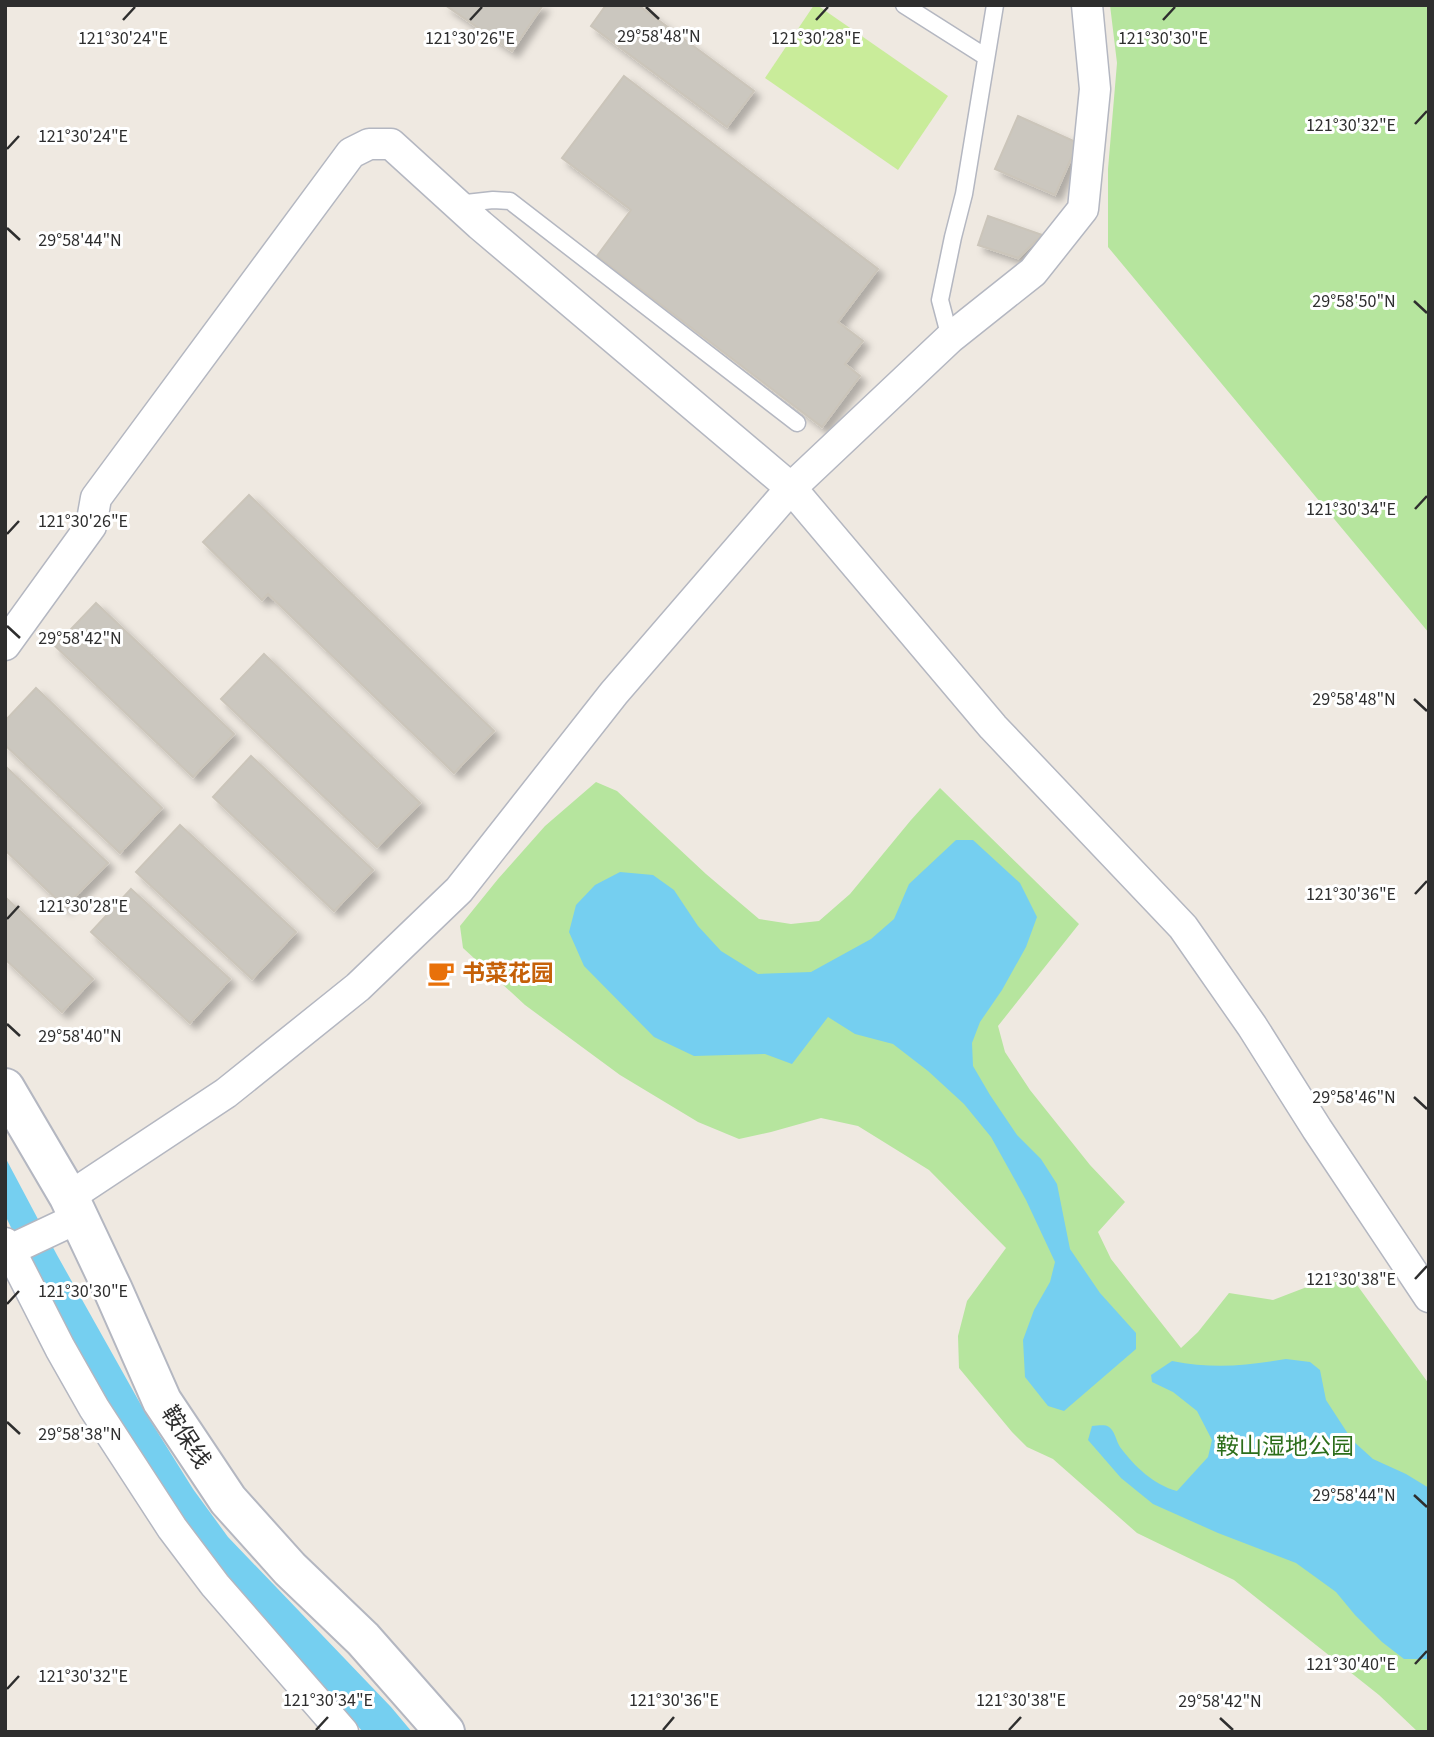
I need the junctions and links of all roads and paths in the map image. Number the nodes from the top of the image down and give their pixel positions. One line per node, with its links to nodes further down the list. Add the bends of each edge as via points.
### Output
1 (904, 5): 4 (lane)
2 (995, 5): 4 (lane)
3 (1087, 5): 6 (street, via 1095,89 1083,209 1033,272)
4 (986, 57): 6 (lane, via 964,194 940,300)
5 (457, 204): 7 (lane, via 510,201); 8 (street); 9 (street, via 391,144 369,144 351,153 96,498 91,526)
6 (950, 338): 8 (street)
7 (797, 424)
8 (791, 488): 11 (street, via 614,693 459,890 358,987); 13 (street, via 993,727 1182,927)
9 (5, 645)
10 (5, 1087): 11 (main road, 鞍保线)
11 (67, 1215): 12 (street); 14 (main road, 鞍保线, via 113,1290 162,1401 228,1500 290,1569 363,1639)
12 (11, 1247): 15 (street, via 94,1408 172,1528 215,1585)
13 (1429, 1297)
14 (431, 1728)
15 (343, 1732)

